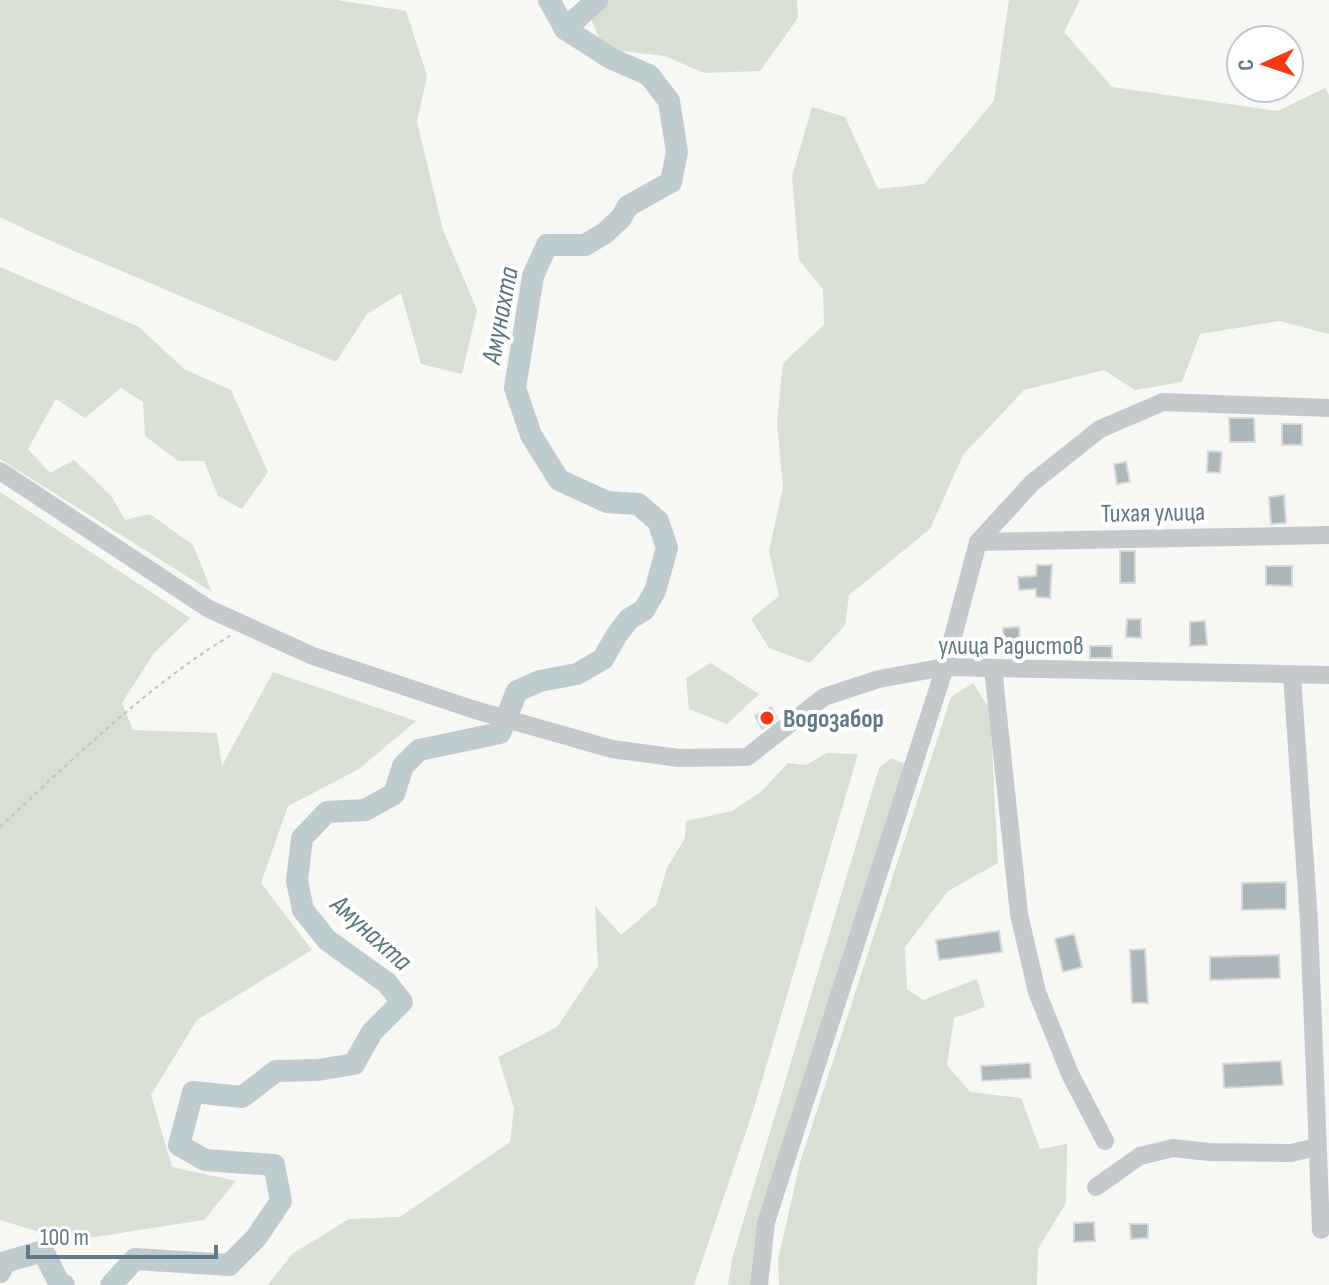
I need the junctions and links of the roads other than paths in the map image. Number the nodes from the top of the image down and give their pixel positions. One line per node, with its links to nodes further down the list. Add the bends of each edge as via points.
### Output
1 (1329, 408): 4 (street, via 1163,402 1100,429 1032,483)
2 (0, 471): 5 (street, улица Радистов, via 209,609 246,626 313,656 612,749 679,758 747,757 824,697 879,679)
3 (1329, 535): 4 (street, Тихая улица)
4 (978, 542): 5 (street)
5 (945, 667): 6 (street, улица Радистов); 14 (street, via 769,1210)
6 (993, 668): 7 (street, улица Радистов); 10 (street, via 1019,914 1037,992 1070,1074)
7 (1292, 675): 8 (street, улица Радистов); 9 (street)
8 (1329, 675)
9 (1322, 1103): 11 (street)
10 (1105, 1141)
11 (1317, 1147): 12 (street, via 1291,1153 1173,1148 1140,1156); 13 (street)
12 (1096, 1187)
13 (1321, 1230)
14 (759, 1285)

